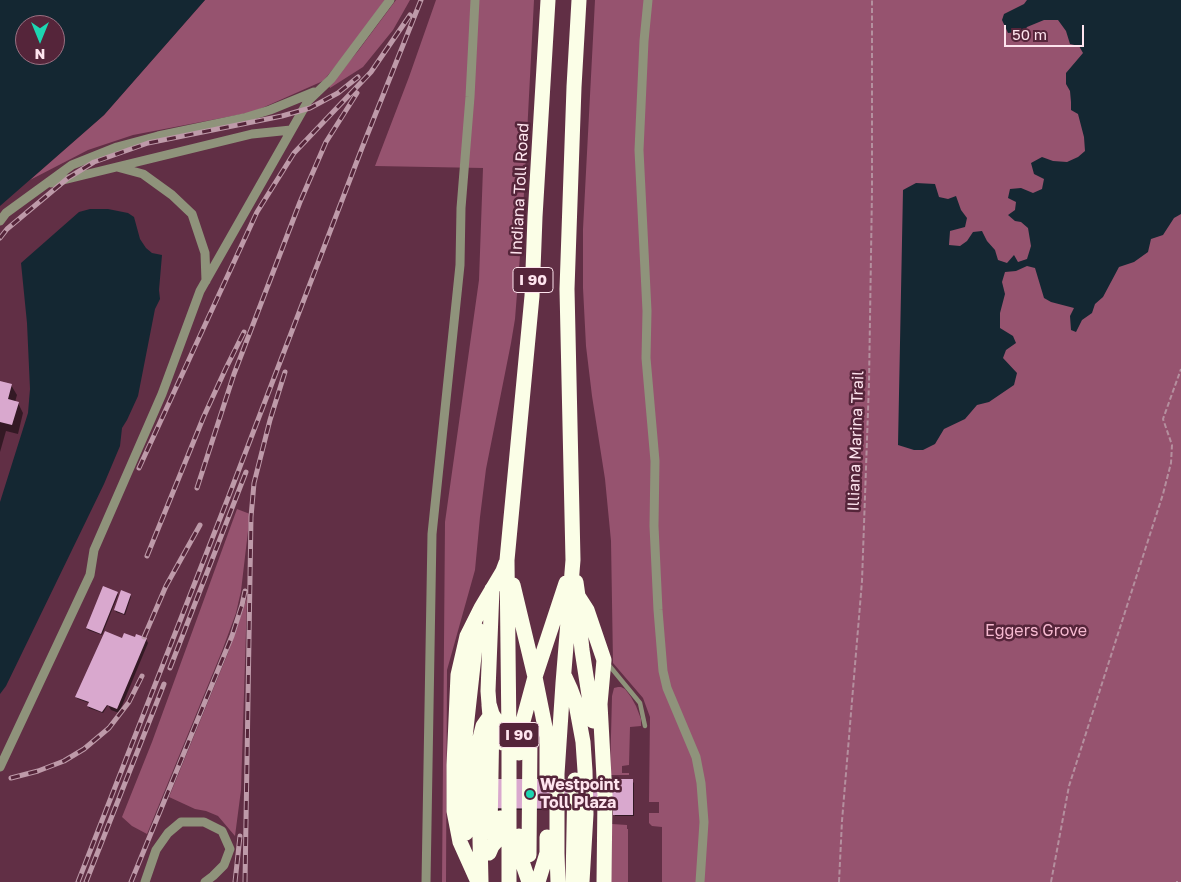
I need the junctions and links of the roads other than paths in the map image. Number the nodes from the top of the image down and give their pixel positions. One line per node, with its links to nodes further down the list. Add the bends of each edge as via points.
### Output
1 (390, 0): 6 (street)
2 (475, 0): 31 (street, via 460,264 432,534)
3 (548, 0): 12 (highway, Indiana Toll Road / I 90, via 532,296)
4 (579, 0): 13 (highway, I 90, via 567,289)
5 (648, 0): 41 (street, via 639,150 647,311 646,358 655,462 654,526 659,627 667,688 696,757 701,783 704,822)
6 (322, 88): 7 (street, via 308,101); 9 (street, via 244,118 117,147 72,165)
7 (291, 130): 8 (street, via 252,134); 11 (street)
8 (117, 167): 9 (street); 11 (street, via 143,174 192,214 205,253)
9 (46, 185): 10 (street, via 6,213)
10 (0, 221)
11 (206, 281): 27 (street, via 162,394 94,550 90,575)
12 (507, 560): 14 (highway); 19 (highway, I 90); 33 (highway, I 90)
13 (573, 566): 15 (highway, I 90); 16 (highway); 18 (highway, via 578,596 587,610); 19 (highway, I 90)
14 (493, 588): 22 (highway); 28 (highway, via 467,636 458,674 456,707 454,811 460,842)
15 (570, 600): 16 (lane); 20 (highway, I 90)
16 (581, 619): 25 (highway, via 582,650)
17 (588, 630): 18 (lane)
18 (604, 660): 21 (highway); 24 (lane, via 640,703)
19 (535, 677): 34 (highway, I 90, via 547,736 547,853); 34 (highway, I 90, via 519,736 519,853)
20 (564, 679): 23 (highway, via 564,703); 26 (highway, via 576,704 583,742); 35 (highway, I 90, via 556,774)
21 (600, 704): 25 (highway); 40 (highway, via 605,796)
22 (490, 709): 28 (highway, via 480,738); 32 (highway, via 503,738 499,837 489,853)
23 (569, 718): 26 (highway); 36 (highway, via 564,811)
24 (645, 726)
25 (594, 732): 26 (highway); 39 (highway)
26 (580, 759): 37 (highway); 38 (highway, via 586,814)
27 (0, 767)
28 (477, 878)
29 (145, 882): 30 (street, via 156,850 168,833 181,822 204,822 222,831 230,849 224,865)
30 (204, 882)
31 (426, 882)
32 (489, 882)
33 (509, 882)
34 (534, 882)
35 (558, 882)
36 (565, 882)
37 (573, 882)
38 (582, 882)
39 (595, 882)
40 (604, 882)
41 (700, 882)

